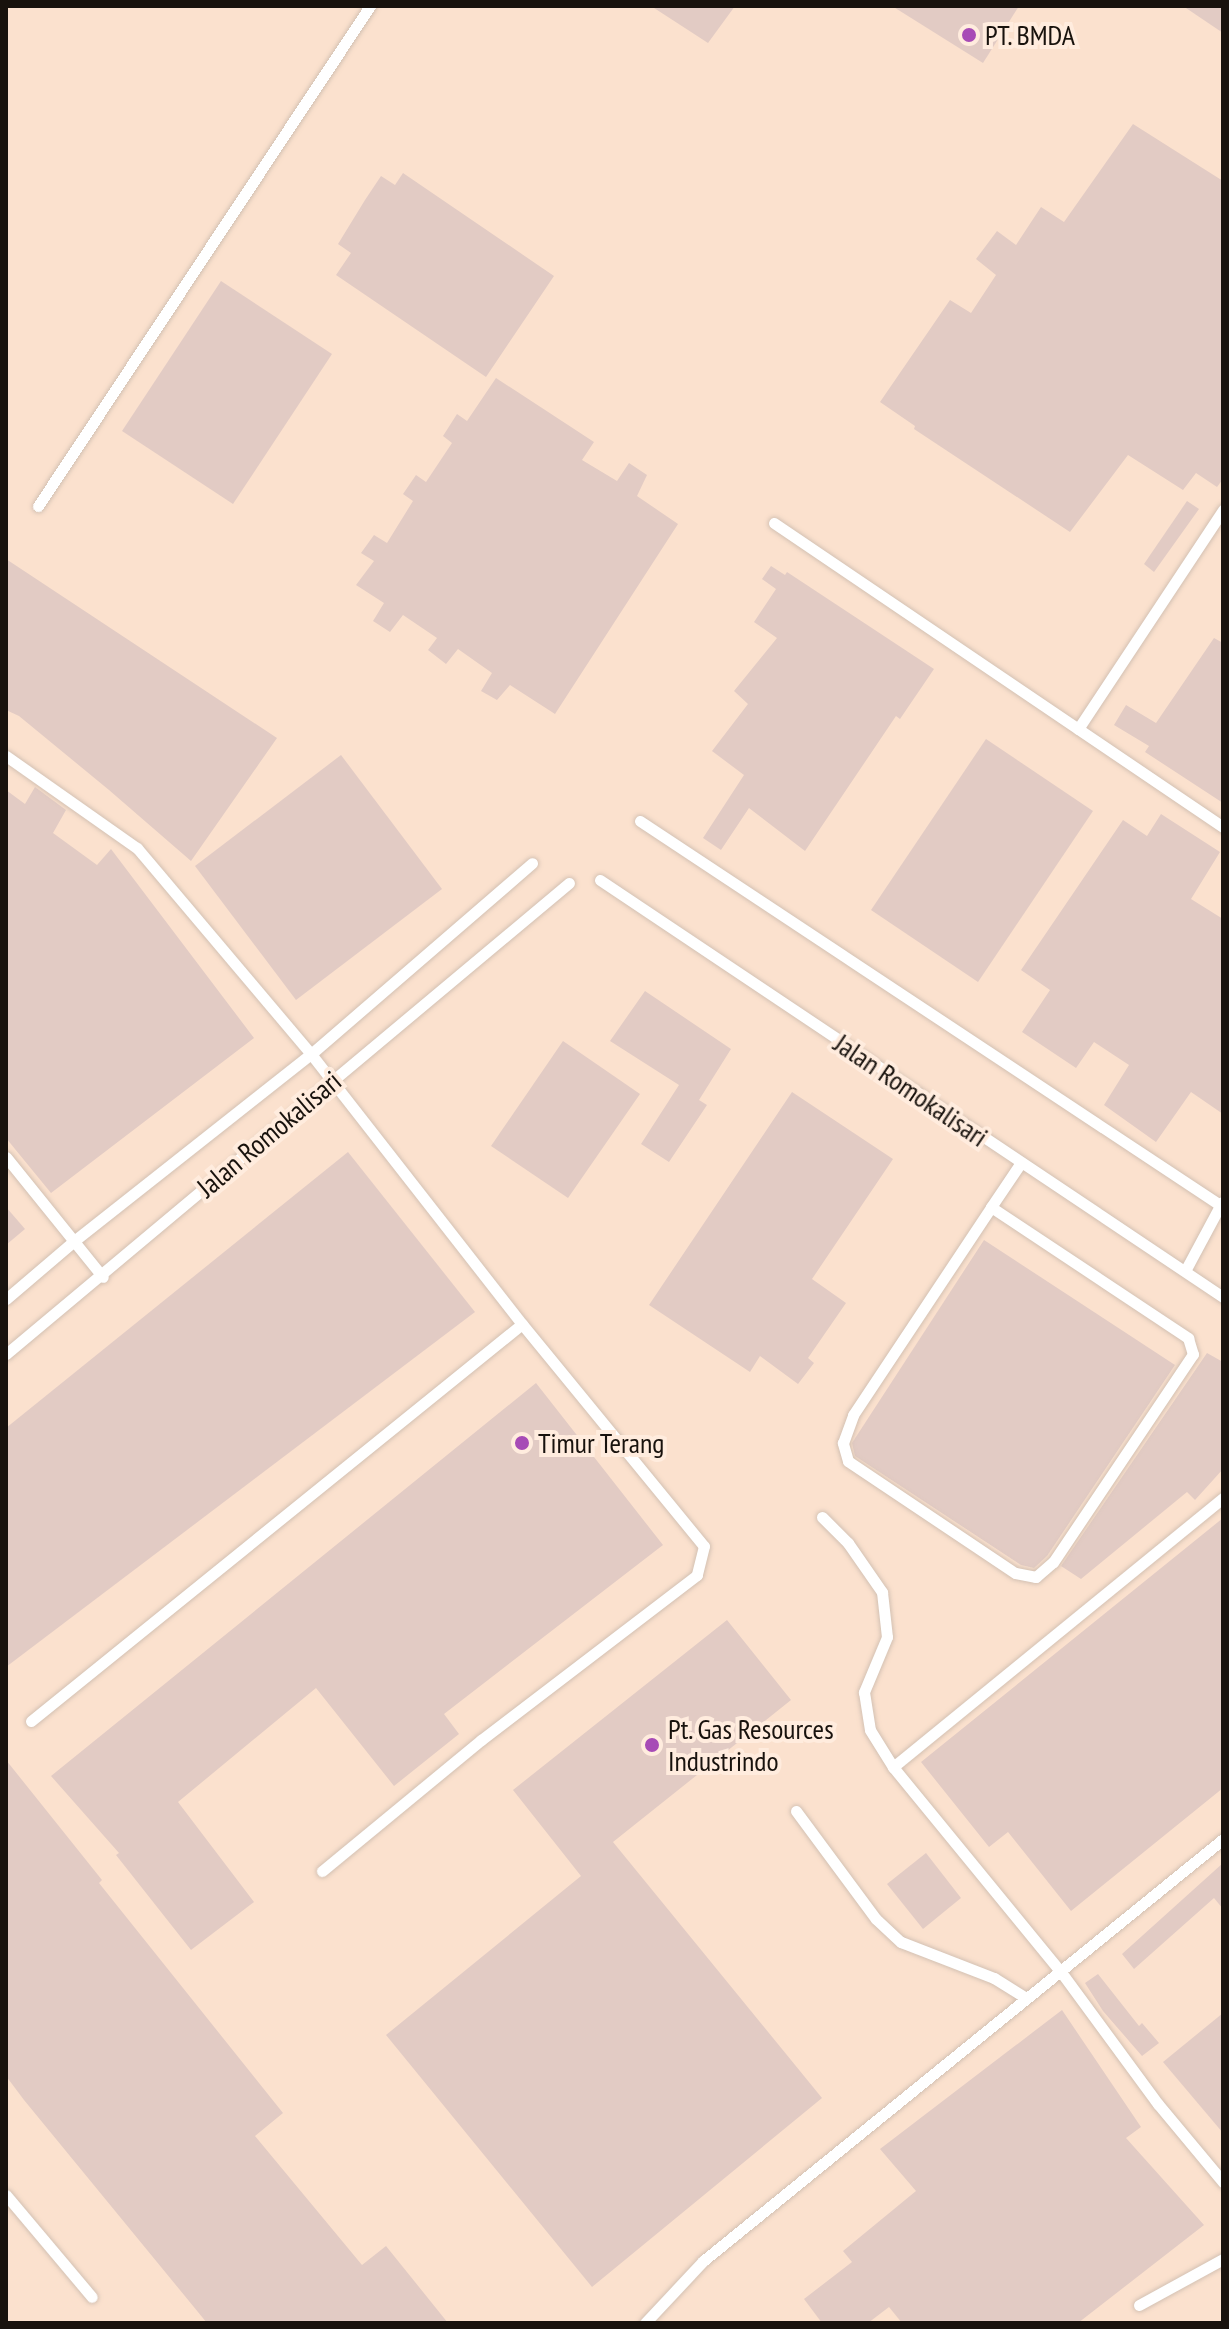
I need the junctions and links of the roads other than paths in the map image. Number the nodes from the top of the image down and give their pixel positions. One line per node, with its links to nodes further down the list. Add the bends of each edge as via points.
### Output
1 (370, 6): 2 (lane)
2 (38, 506)
3 (1223, 510): 5 (lane)
4 (774, 523): 5 (lane)
5 (1078, 729): 8 (lane)
6 (6, 756): 12 (lane, via 137,848)
7 (640, 821): 16 (lane)
8 (1223, 827)
9 (532, 863): 12 (lane, Jalan Romokalisari)
10 (600, 880): 15 (lane, Jalan Romokalisari)
11 (569, 883): 13 (lane, Jalan Romokalisari)
12 (311, 1054): 13 (lane); 18 (lane, Jalan Romokalisari)
13 (332, 1081): 20 (lane, Jalan Romokalisari); 23 (lane)
14 (6, 1157): 18 (lane)
15 (1020, 1164): 17 (lane); 19 (lane, Jalan Romokalisari)
16 (1222, 1204): 19 (lane)
17 (991, 1207): 17 (lane, via 853,1415 843,1443 848,1461 1015,1573 1036,1577 1053,1562 1193,1354 1188,1338)
18 (74, 1241): 20 (lane); 22 (lane, Jalan Romokalisari)
19 (1185, 1271): 21 (lane, Jalan Romokalisari)
20 (103, 1277): 24 (lane, Jalan Romokalisari)
21 (1223, 1297)
22 (6, 1299)
23 (522, 1324): 27 (lane); 31 (lane, via 704,1546 697,1575 481,1740)
24 (6, 1354)
25 (1223, 1498): 28 (lane)
26 (822, 1517): 28 (lane, via 848,1543 882,1592 887,1637 864,1692 870,1730)
27 (31, 1721)
28 (893, 1767): 32 (lane)
29 (796, 1811): 33 (lane, via 876,1919 901,1942 994,1978)
30 (1223, 1839): 32 (lane)
31 (322, 1871)
32 (1061, 1972): 33 (lane); 34 (lane)
33 (1026, 1998): 39 (lane, via 703,2261)
34 (1223, 2182)
35 (6, 2195): 37 (lane)
36 (1223, 2259): 38 (lane)
37 (92, 2297)
38 (1139, 2305)
39 (645, 2323)

